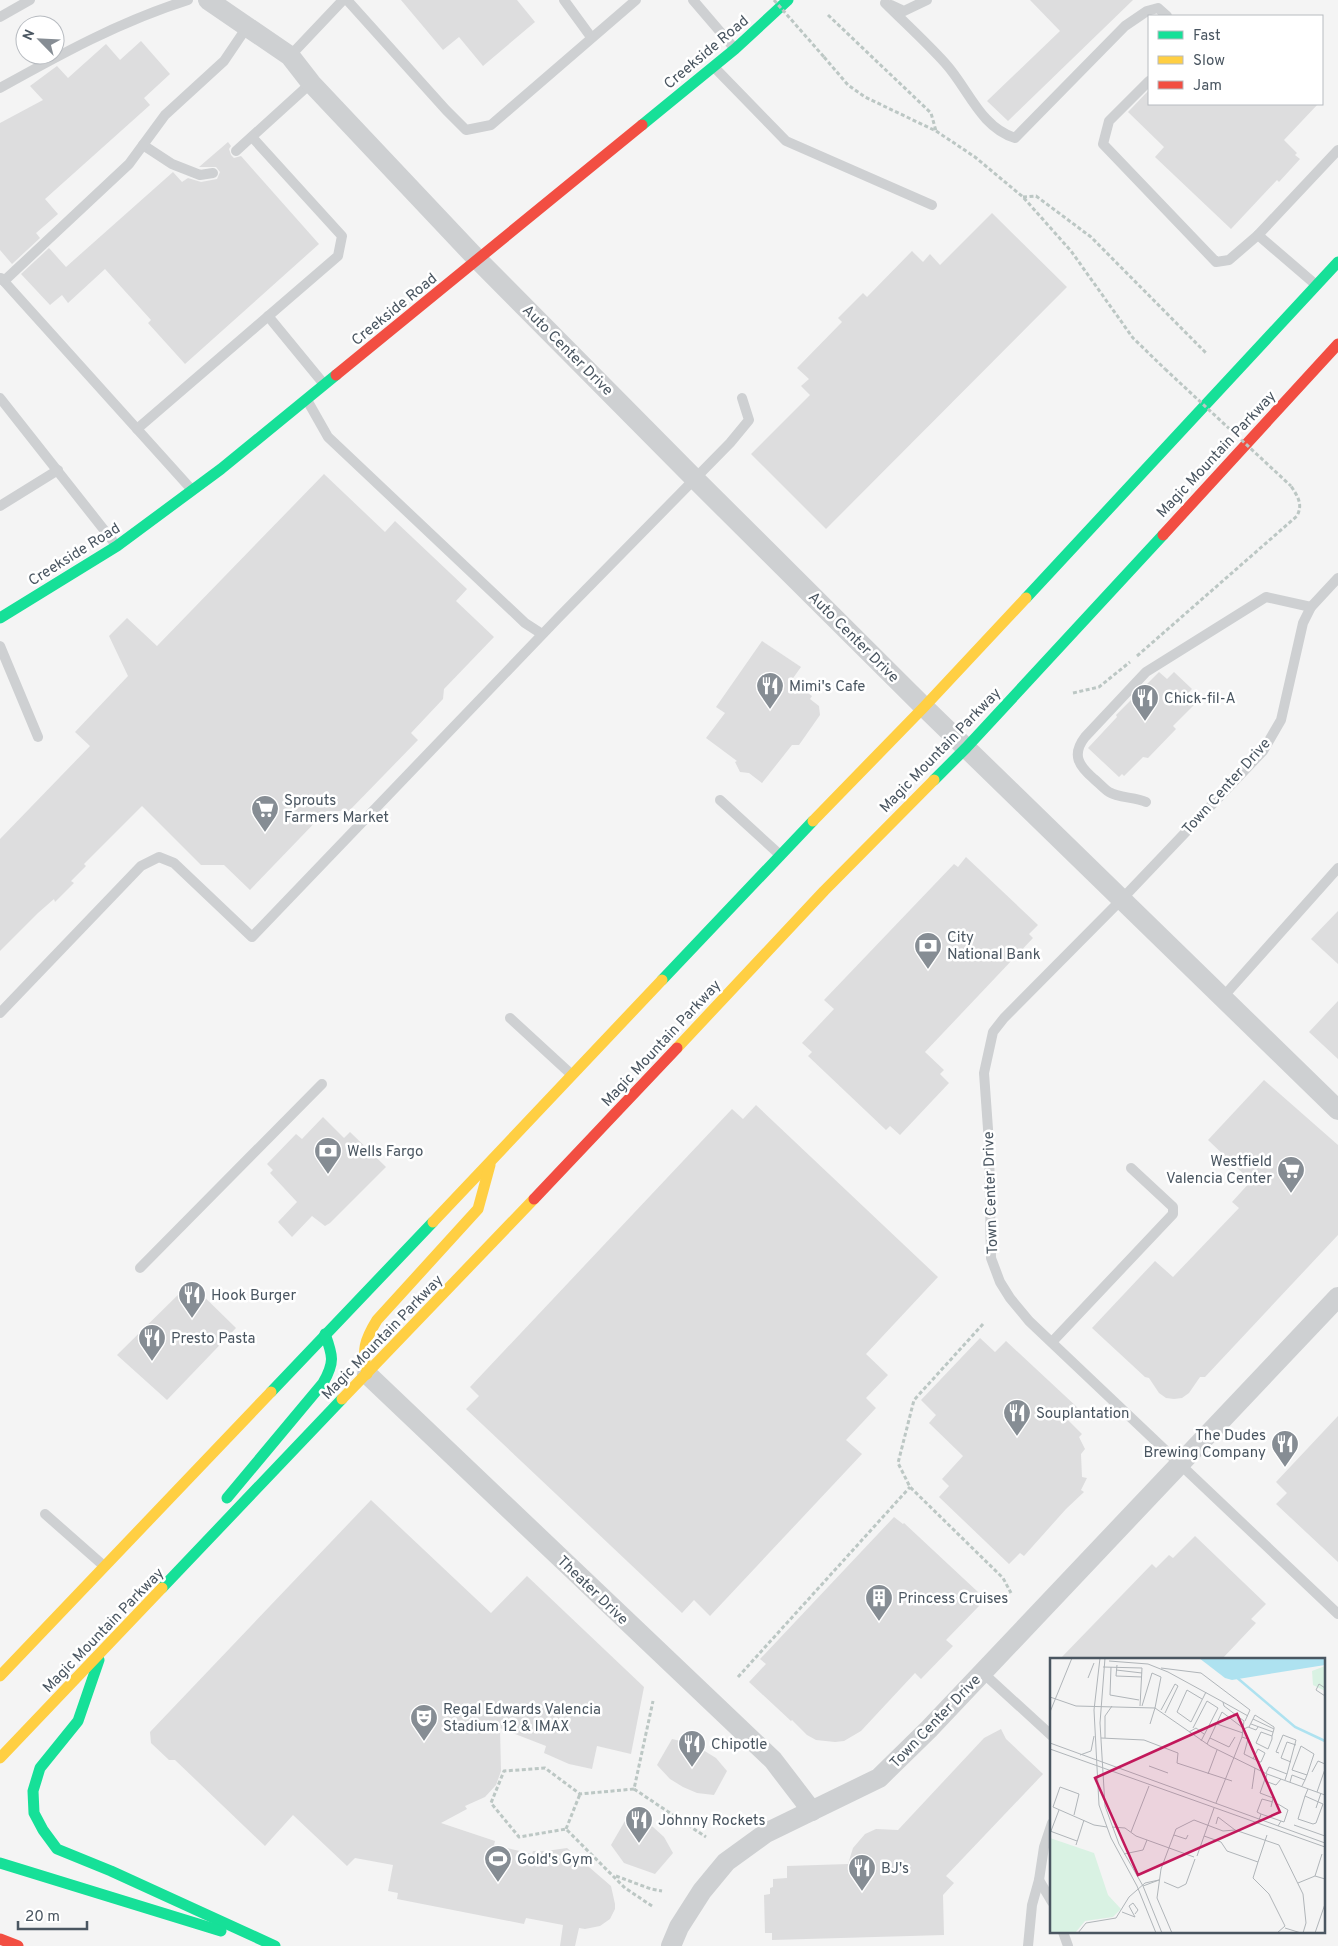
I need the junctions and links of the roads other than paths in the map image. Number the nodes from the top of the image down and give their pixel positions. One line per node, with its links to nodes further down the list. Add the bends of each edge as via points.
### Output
1 (30, 0): 12 (lane)
2 (188, 0): 20 (lane, via 107,31)
3 (208, 0): 13 (street, Auto Center Drive)
4 (345, 0): 14 (lane, via 466,130 491,125); 16 (lane)
5 (564, 0): 14 (lane)
6 (636, 0): 14 (lane)
7 (693, 0): 15 (lane)
8 (788, 0): 15 (main road, Creekside Road)
9 (927, 0): 10 (lane, via 904,11)
10 (883, 1): 11 (lane, via 946,63 982,116 1005,135 1015,138 1125,26 1147,11 1158,8)
11 (1166, 15)
12 (0, 17)
13 (247, 27): 16 (street, Auto Center Drive); 22 (lane, via 224,61 165,115)
14 (590, 37)
15 (735, 48): 17 (main road, Creekside Road)
16 (290, 56): 19 (street, Auto Center Drive)
17 (713, 66): 26 (lane, via 786,141); 28 (main road, Creekside Road)
18 (1148, 82): 27 (lane, via 1109,121 1103,144 1216,262 1229,260)
19 (311, 83): 21 (lane); 28 (street, Auto Center Drive)
20 (0, 88)
21 (252, 137): 24 (lane); 32 (lane, via 342,236 338,256)
22 (143, 145): 25 (lane, via 172,164 200,175); 30 (lane, via 129,164)
23 (1338, 150): 27 (lane)
24 (236, 152)
25 (213, 173)
26 (932, 205)
27 (1258, 235): 31 (lane)
28 (478, 260): 34 (main road, Creekside Road); 40 (street, Auto Center Drive)
29 (1338, 262): 31 (main road)
30 (2, 279): 38 (lane)
31 (1316, 285): 49 (main road)
32 (268, 316): 34 (lane); 38 (lane)
33 (1338, 344): 51 (main road, Magic Mountain Parkway)
34 (324, 385): 37 (main road, Creekside Road)
35 (0, 398): 39 (lane)
36 (742, 398): 40 (lane, via 749,420)
37 (307, 399): 41 (main road, Creekside Road); 47 (lane, via 328,436 525,623)
38 (137, 429): 41 (lane)
39 (58, 470): 42 (lane); 43 (lane)
40 (694, 478): 47 (lane); 49 (street, Auto Center Drive)
41 (192, 490): 43 (main road, Creekside Road)
42 (0, 506)
43 (117, 546): 46 (main road, Creekside Road)
44 (1338, 578): 45 (lane, Town Center Drive)
45 (1311, 607): 53 (lane, via 1266,597 1146,672 1085,737 1078,749 1083,770 1110,793); 56 (lane, Town Center Drive, via 1303,623 1294,658 1282,720 1262,750)
46 (0, 618)
47 (542, 634): 58 (lane, via 252,937 174,863 159,857 141,866)
48 (0, 646): 50 (lane)
49 (924, 707): 51 (street); 54 (main road)
50 (38, 737)
51 (966, 748): 56 (street); 69 (main road, Magic Mountain Parkway, via 824,891)
52 (720, 800): 54 (lane)
53 (1146, 802)
54 (780, 855): 60 (main road)
55 (1338, 868): 57 (lane)
56 (1122, 899): 57 (street); 68 (lane, Town Center Drive, via 1004,1018 993,1032 984,1073 992,1258 1000,1282 1010,1298)
57 (1223, 998): 62 (street)
58 (0, 1013)
59 (510, 1018): 60 (lane)
60 (573, 1075): 63 (main road)
61 (322, 1084): 65 (lane)
62 (1338, 1110)
63 (491, 1161): 67 (main road); 69 (main road, via 478,1209 376,1320 364,1340 362,1354)
64 (1131, 1168): 68 (lane, via 1173,1207 1173,1214)
65 (140, 1268)
66 (1338, 1297): 70 (street, Town Center Drive)
67 (325, 1334): 71 (main road, via 334,1358 332,1369); 74 (main road)
68 (1052, 1342): 70 (lane, Town Center Drive)
69 (367, 1374): 75 (main road, Magic Mountain Parkway); 82 (street, Theater Drive, via 773,1760)
70 (1181, 1464): 76 (lane, Town Center Drive); 78 (street, Town Center Drive)
71 (219, 1507)
72 (45, 1514): 74 (lane)
73 (210, 1522): 75 (main road)
74 (104, 1567): 79 (main road)
75 (182, 1569): 77 (main road, Magic Mountain Parkway)
76 (1338, 1614)
77 (101, 1653): 81 (main road, Magic Mountain Parkway); 91 (main road, via 78,1721 40,1768 33,1791 34,1814 42,1830 57,1849 111,1870)
78 (982, 1672): 80 (lane); 82 (street, Town Center Drive, via 879,1778)
79 (0, 1676)
80 (1050, 1734)
81 (0, 1758)
82 (812, 1811): 92 (street, Town Center Drive, via 766,1833 726,1862 702,1891)
83 (1050, 1831): 85 (lane)
84 (0, 1863): 90 (main road)
85 (1039, 1880): 86 (lane); 93 (lane, via 1032,1905)
86 (1050, 1899)
87 (1064, 1934): 94 (lane)
88 (0, 1939): 89 (main road)
89 (18, 1946)
90 (270, 1946)
91 (275, 1946)
92 (671, 1946)
93 (1028, 1946)
94 (1068, 1946)

